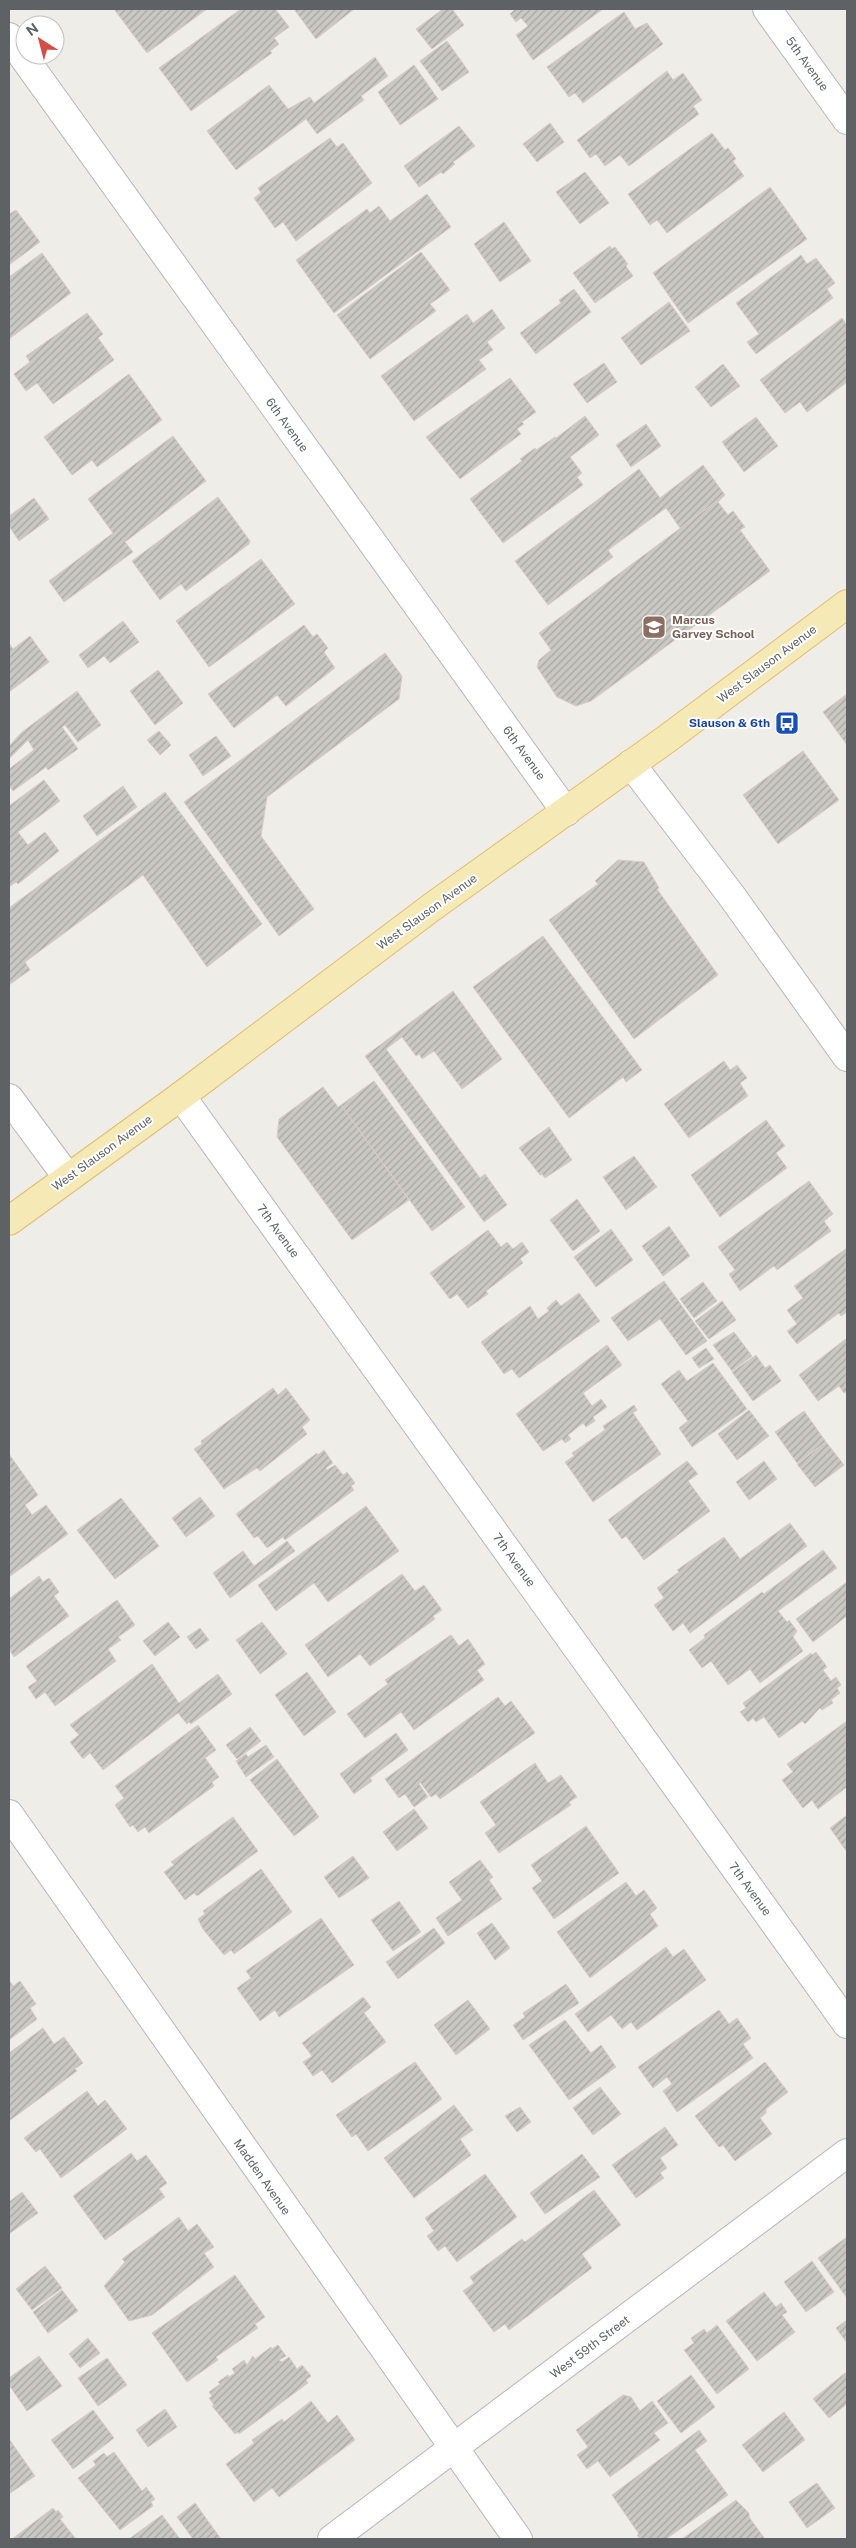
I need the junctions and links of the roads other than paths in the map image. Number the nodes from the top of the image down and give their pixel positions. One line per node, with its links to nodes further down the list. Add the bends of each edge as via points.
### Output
1 (767, 9): 3 (street, 5th Avenue)
2 (9, 38): 6 (street, 6th Avenue)
3 (847, 120)
4 (847, 604): 5 (main road, West Slauson Avenue)
5 (631, 764): 6 (main road, West Slauson Avenue); 7 (street, via 731,895)
6 (566, 812): 8 (main road, West Slauson Avenue, via 432,907)
7 (847, 1058)
8 (181, 1096): 10 (main road, West Slauson Avenue); 13 (street, 7th Avenue)
9 (9, 1098): 10 (street)
10 (68, 1178): 11 (main road, West Slauson Avenue)
11 (9, 1221)
12 (9, 1814): 15 (street, Madden Avenue)
13 (847, 2024)
14 (847, 2153): 15 (street, West 59th Street)
15 (453, 2450): 16 (street, West 59th Street); 17 (street, Madden Avenue)
16 (332, 2539)
17 (518, 2539)

